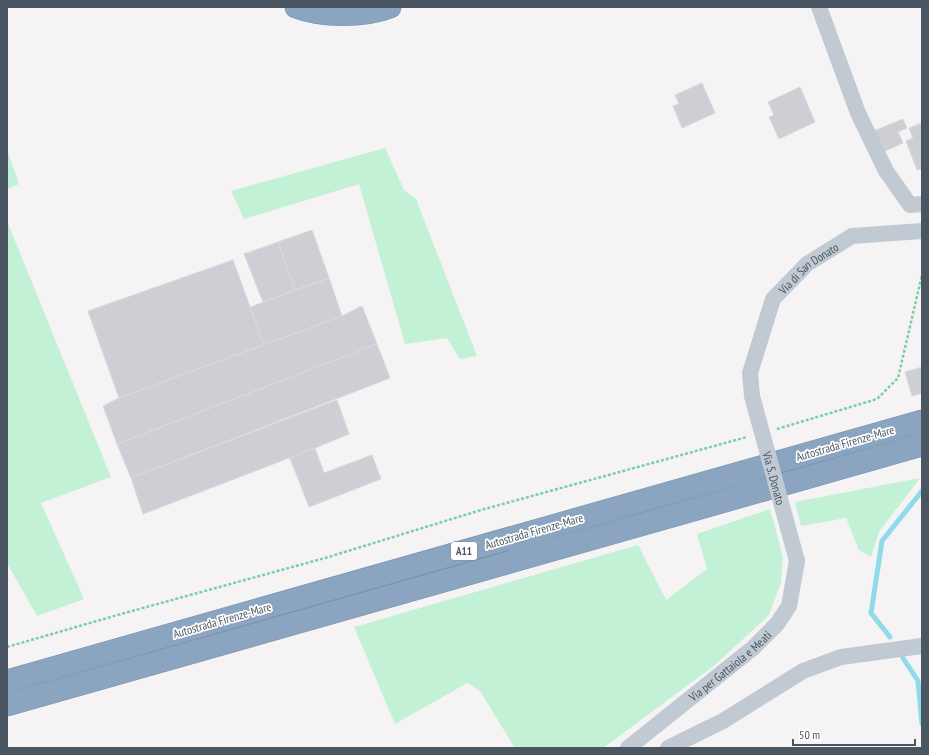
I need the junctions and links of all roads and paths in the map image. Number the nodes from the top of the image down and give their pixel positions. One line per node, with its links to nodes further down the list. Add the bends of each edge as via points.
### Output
1 (296, 7): 2 (highway, via 343,14)
2 (390, 7)
3 (820, 7): 4 (street, via 858,113 886,171 910,204)
4 (922, 204)
5 (922, 231): 7 (street, Via di San Donato, via 852,236 807,264 773,299 750,373)
6 (922, 275): 9 (path, via 898,378 878,399)
7 (752, 396): 12 (street, Via S. Donato, bridge)
8 (922, 421): 15 (highway, Autostrada Firenze-Mare / A11)
9 (773, 430)
10 (750, 436): 14 (path, via 481,510 325,558)
11 (922, 445): 16 (highway, Autostrada Firenze-Mare / A11)
12 (797, 560): 17 (street, Via per Gattaiola e Meati, via 789,606 777,624 753,648)
13 (922, 646): 18 (street, via 841,657 803,671 723,721)
14 (7, 647)
15 (7, 681)
16 (7, 705)
17 (628, 748)
18 (668, 748)

